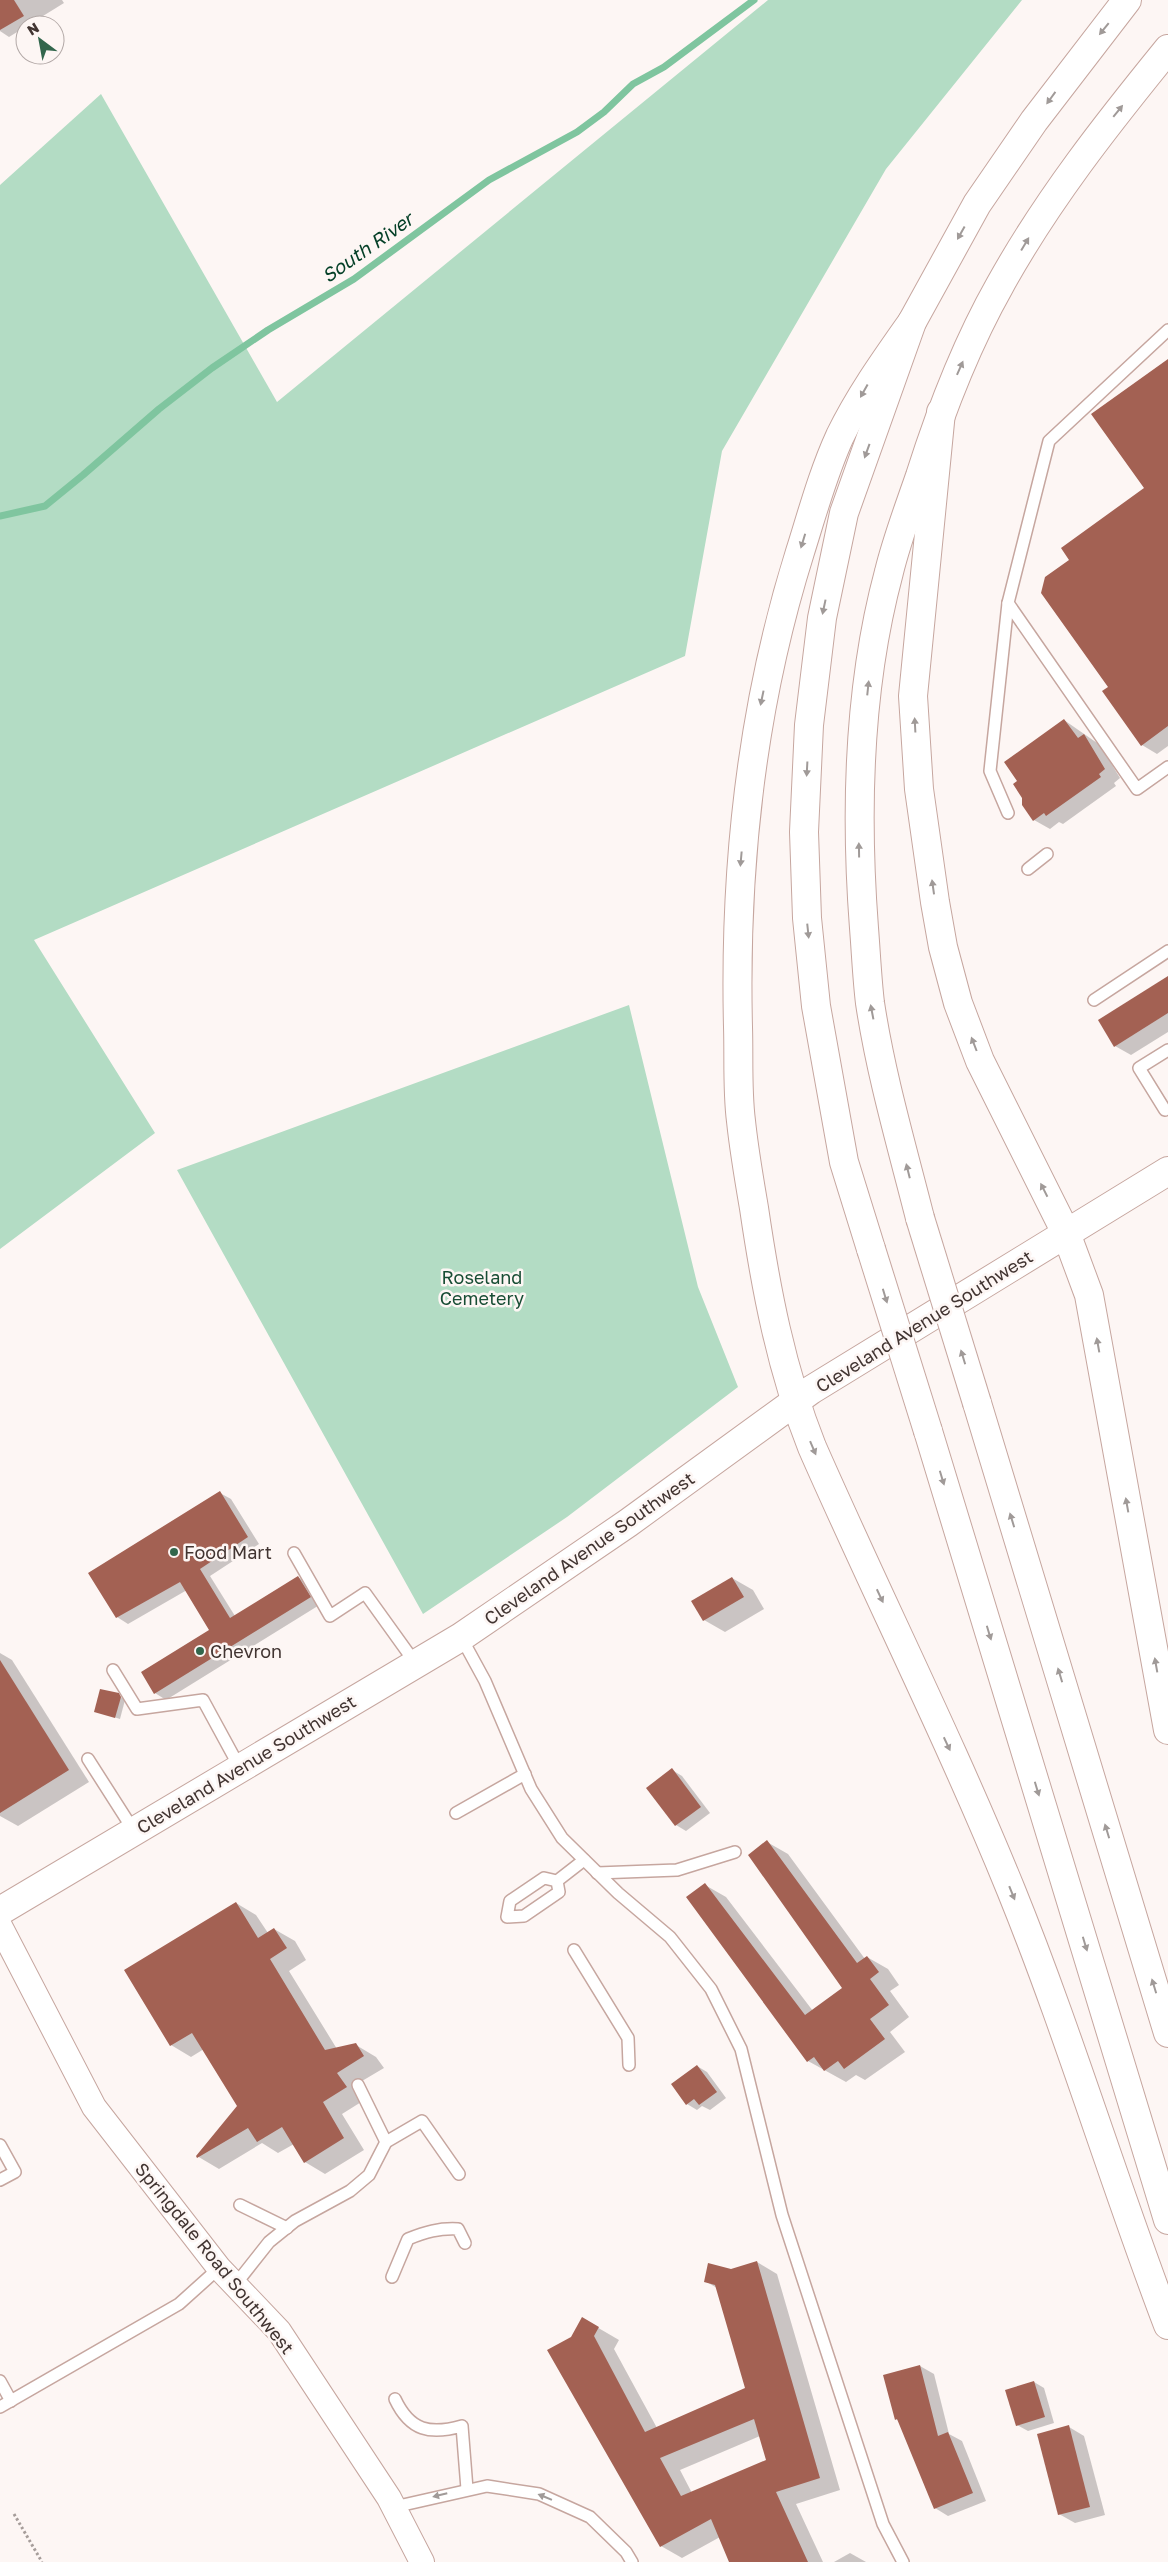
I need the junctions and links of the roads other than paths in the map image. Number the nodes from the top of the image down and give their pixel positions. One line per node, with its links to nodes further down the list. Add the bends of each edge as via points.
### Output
1 (1127, 0): 3 (main road, one-way to 3, via 1034,120 978,204)
2 (1168, 50): 5 (main road, one-way to 2, via 999,286 1041,218 1093,142)
3 (912, 322): 19 (main road, one-way to 19, via 866,386 839,439 816,501 782,609 760,703 747,798 736,964 740,1118 764,1282); 45 (main road, one-way to 45, bridge, via 844,513 822,618 809,725 804,832 807,918 816,1006 844,1162)
4 (1168, 330): 6 (lane, via 1049,441)
5 (941, 412): 18 (main road, one-way to 5, via 980,1061 958,1003 935,902 919,789 913,696); 37 (main road, one-way to 5, bridge, via 920,1218 887,1087 870,1002 860,868 859,802 872,655 888,572)
6 (1008, 603): 8 (lane); 10 (lane, via 990,771)
7 (1168, 766): 8 (lane)
8 (1137, 789): 9 (lane)
9 (1127, 796)
10 (1008, 813)
11 (1047, 854): 12 (lane)
12 (1028, 869)
13 (1168, 952): 14 (lane)
14 (1094, 1000)
15 (1167, 1054): 16 (lane, via 1139,1068)
16 (1167, 1111)
17 (1168, 1171): 18 (main road, Cleveland Avenue Southwest)
18 (1066, 1233): 19 (main road, Cleveland Avenue Southwest); 24 (main road, one-way to 18, via 1089,1295)
19 (794, 1403): 21 (main road, Cleveland Avenue Southwest); 51 (main road, one-way to 51, via 1011,1890 1056,2007)
20 (294, 1553): 22 (lane, via 330,1616 365,1593)
21 (462, 1637): 22 (main road, Cleveland Avenue Southwest); 27 (lane, via 485,1681)
22 (416, 1664): 26 (main road, Cleveland Avenue Southwest)
23 (113, 1670): 26 (lane, via 137,1709 203,1700)
24 (1168, 1730)
25 (88, 1759): 29 (lane)
26 (240, 1768): 29 (main road, Cleveland Avenue Southwest)
27 (525, 1774): 28 (lane); 31 (lane, via 562,1838)
28 (456, 1813)
29 (134, 1831): 34 (main road, Cleveland Avenue Southwest)
30 (735, 1852): 32 (lane, via 677,1870)
31 (584, 1860): 32 (lane); 33 (lane)
32 (597, 1873): 60 (lane, via 670,1937 711,1989 741,2049 782,2215 883,2524)
33 (557, 1881): 33 (lane, via 544,1878 510,1901 507,1917 524,1916 559,1892)
34 (0, 1911)
35 (0, 1926): 48 (street, Springdale Road Southwest, via 94,2107)
36 (574, 1950): 38 (lane, via 628,2038)
37 (1168, 2033)
38 (629, 2064)
39 (358, 2085): 40 (lane)
40 (386, 2142): 42 (lane, via 422,2121); 46 (lane, via 368,2175 350,2190)
41 (0, 2145): 43 (lane, via 15,2172)
42 (459, 2174)
43 (0, 2180)
44 (240, 2205): 46 (lane)
45 (1168, 2220)
46 (287, 2228): 50 (lane, via 269,2242)
47 (464, 2243): 49 (lane, via 458,2229 444,2228 408,2239)
48 (219, 2268): 50 (street, Springdale Road Southwest); 54 (lane, via 179,2304)
49 (392, 2277)
50 (235, 2285): 57 (street, Springdale Road Southwest, via 279,2331)
51 (1168, 2325)
52 (0, 2381): 54 (lane)
53 (396, 2399): 56 (lane, via 403,2416 422,2429 443,2431 462,2426)
54 (11, 2401): 55 (lane)
55 (0, 2407)
56 (467, 2489): 57 (lane, one-way to 57); 59 (lane, one-way to 56, via 590,2517 539,2494 487,2486)
57 (394, 2507): 58 (street, Springdale Road Southwest)
58 (422, 2562)
59 (632, 2562)
60 (903, 2562)

